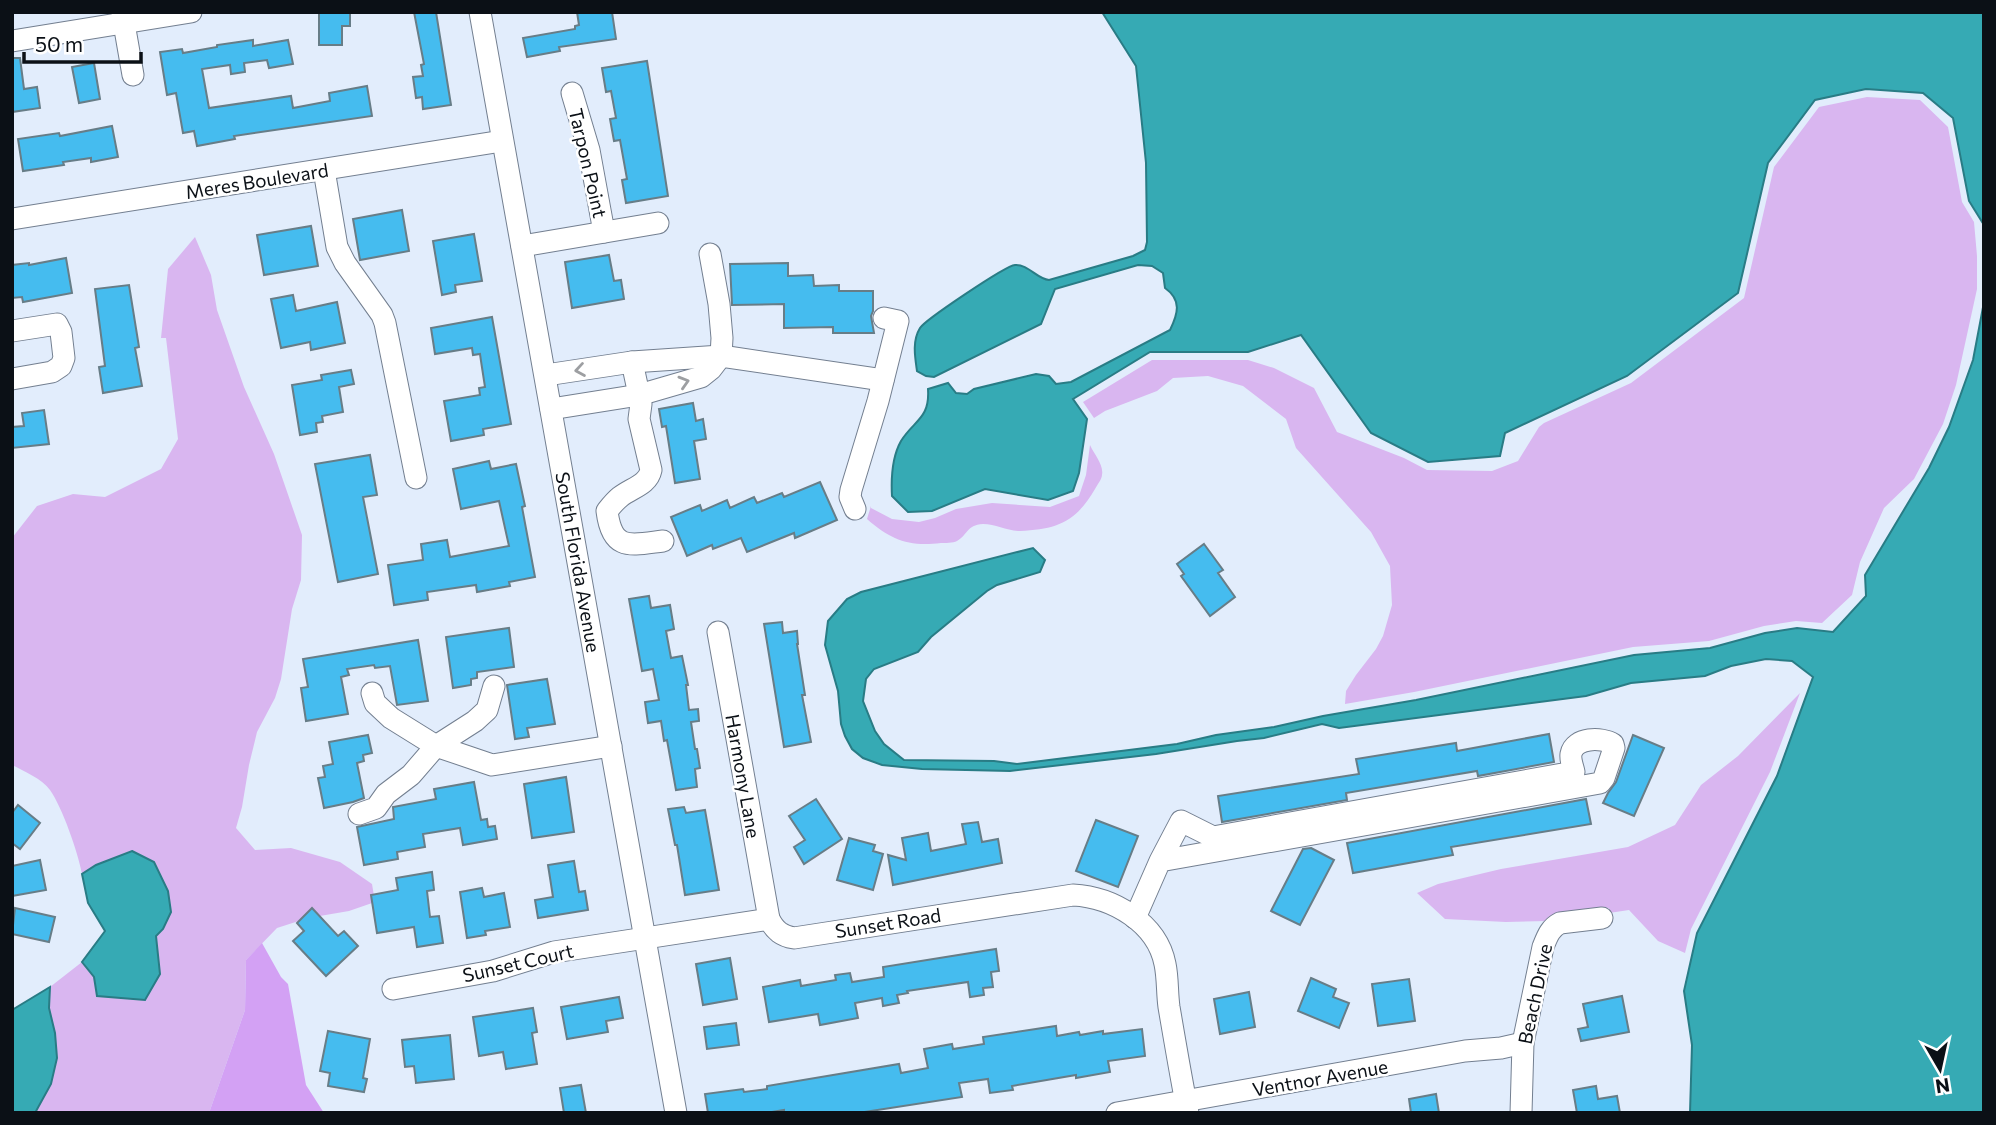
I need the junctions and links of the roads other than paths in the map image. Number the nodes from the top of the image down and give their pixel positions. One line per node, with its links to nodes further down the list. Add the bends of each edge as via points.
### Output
1 (191, 12): 3 (street)
2 (480, 12): 7 (street, South Florida Avenue)
3 (123, 18): 4 (street); 5 (street)
4 (12, 41)
5 (133, 75)
6 (572, 93): 11 (street, Tarpon Point, via 589,150)
7 (502, 141): 8 (street, Meres Boulevard); 12 (street, South Florida Avenue)
8 (324, 170): 9 (street, Meres Boulevard); 23 (street, via 337,247 385,323)
9 (12, 219)
10 (659, 223): 11 (street, Tarpon Point)
11 (604, 232): 12 (street, Tarpon Point)
12 (522, 246): 18 (street, South Florida Avenue)
13 (710, 254): 16 (street, via 720,277)
14 (884, 318): 20 (street, via 898,321)
15 (12, 331): 19 (street, via 57,324 64,358 55,371)
16 (721, 356): 17 (street); 20 (street); 21 (street, one-way to 16, via 701,377)
17 (632, 362): 18 (street, one-way to 18); 21 (street)
18 (545, 375): 22 (street, South Florida Avenue)
19 (12, 379)
20 (883, 380): 24 (street)
21 (639, 395): 22 (street); 25 (street, via 639,419 652,470 646,481 607,511 622,543)
22 (551, 409): 30 (street, South Florida Avenue)
23 (416, 478)
24 (846, 504)
25 (663, 541)
26 (718, 632): 35 (street, Harmony Lane)
27 (494, 687): 29 (street, via 487,710)
28 (372, 693): 29 (street, via 375,703 391,718)
29 (436, 746): 30 (street, via 492,765); 31 (street, via 376,808)
30 (611, 747): 36 (street, South Florida Avenue)
31 (359, 814)
32 (1160, 861): 32 (street, via 1600,783 1615,748 1602,739 1579,744 1571,754 1574,772 1213,837 1181,821); 33 (street)
33 (1135, 918): 35 (street, Sunset Road, via 1103,901 1073,895 794,938 779,933); 39 (street, via 1157,943 1165,964)
34 (1602, 918): 38 (street, Beach Drive, via 1560,923 1550,930)
35 (769, 919): 36 (street)
36 (644, 939): 37 (street, Sunset Court, via 554,952 493,971); 40 (street, South Florida Avenue)
37 (393, 989)
38 (1523, 1043): 39 (street, Ventnor Avenue); 42 (street, Beach Drive)
39 (1187, 1107): 41 (street, Ventnor Avenue)
40 (676, 1113)
41 (1117, 1113)
42 (1521, 1113)

